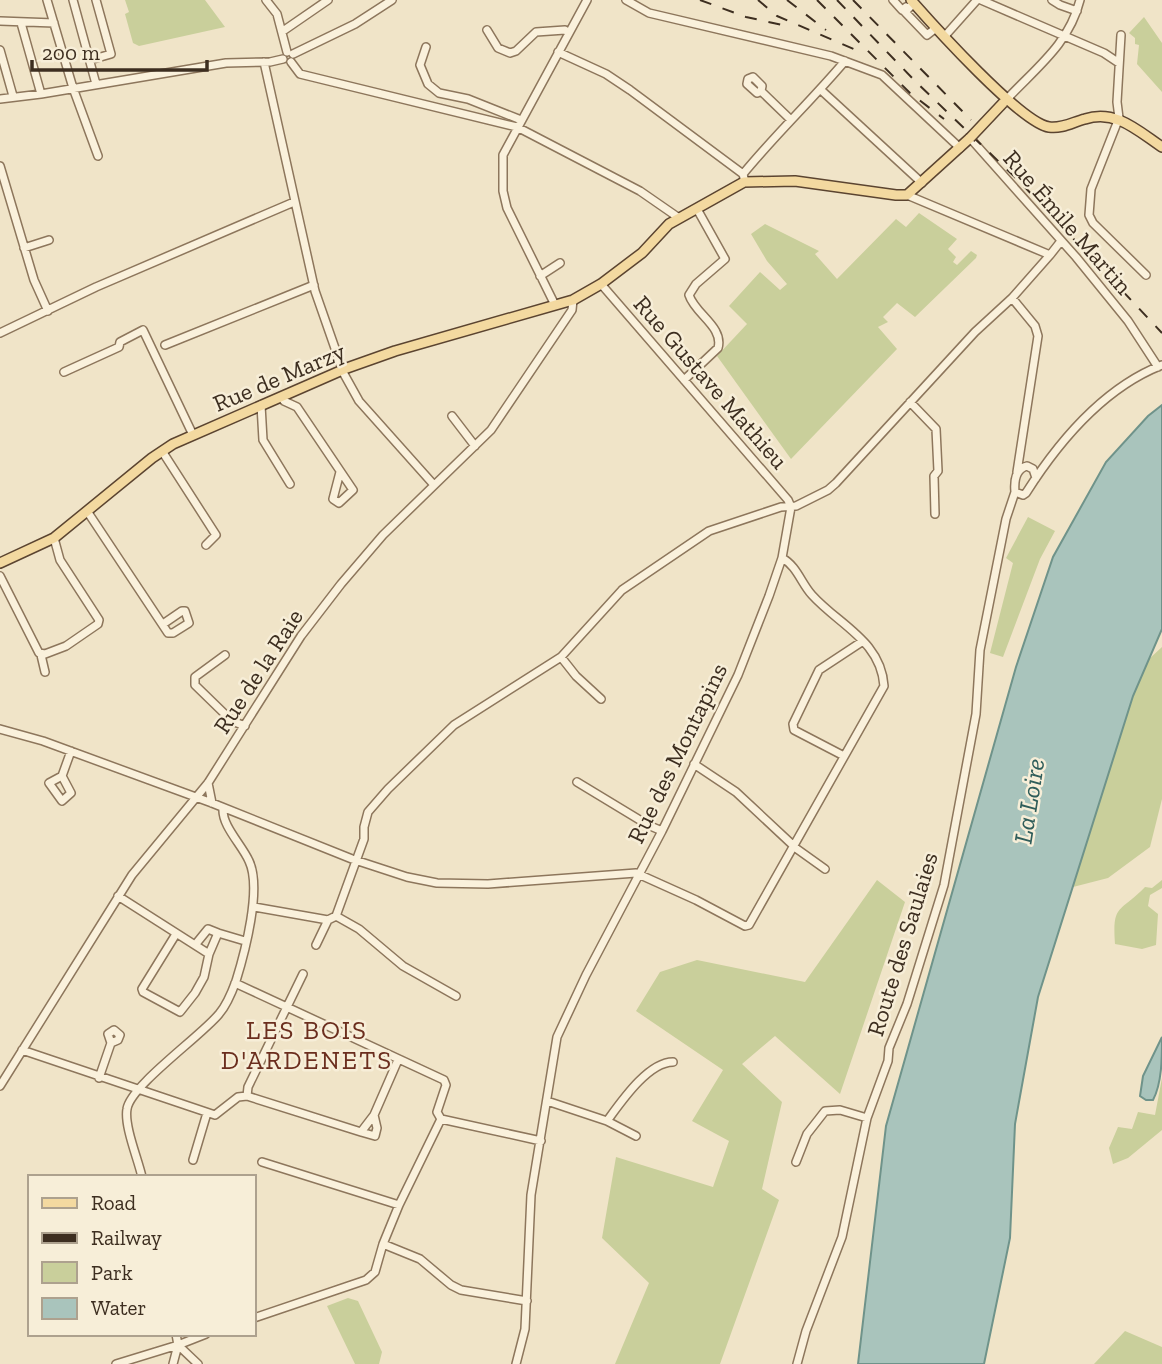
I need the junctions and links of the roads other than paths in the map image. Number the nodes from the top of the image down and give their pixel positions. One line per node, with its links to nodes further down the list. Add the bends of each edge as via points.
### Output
1 (47, 0): 17 (street)
2 (73, 0): 28 (street)
3 (96, 0): 28 (street, via 111,54)
4 (266, 0): 19 (street)
5 (328, 0): 19 (street)
6 (392, 0): 27 (street)
7 (587, 0): 20 (street)
8 (626, 0): 29 (street, via 649,13)
9 (893, 0): 13 (street, via 902,10)
10 (979, 0): 21 (street); 22 (street)
11 (1052, 0): 14 (street)
12 (1080, 0): 14 (street)
13 (912, 2): 21 (main road)
14 (1077, 11): 22 (street)
15 (0, 21): 16 (street)
16 (20, 23): 17 (street); 37 (street)
17 (54, 23): 34 (street)
18 (487, 30): 20 (street, via 498,48 510,52 536,32)
19 (283, 31): 27 (street)
20 (569, 33): 25 (street)
21 (944, 37): 40 (main road)
22 (1066, 37): 26 (street); 40 (street)
23 (426, 47): 43 (street, via 420,65 428,84 439,93 468,99)
24 (0, 50): 32 (street)
25 (558, 51): 43 (street); 49 (street, via 630,90)
26 (1104, 53): 31 (street); 31 (street, via 1121,39)
27 (289, 57): 30 (street); 43 (street, via 300,74)
28 (90, 60): 33 (street)
29 (845, 61): 35 (street); 46 (street, via 882,75)
30 (264, 62): 33 (street, via 226,63); 52 (street)
31 (1119, 63): 41 (street)
32 (4, 76): 38 (street)
33 (97, 84): 34 (street)
34 (74, 88): 37 (street); 47 (street)
35 (821, 90): 42 (street); 50 (street)
36 (761, 92): 42 (street)
37 (41, 94): 38 (street)
38 (13, 96): 39 (street)
39 (0, 99)
40 (1007, 101): 41 (main road, via 1050,127 1095,117); 44 (main road, bridge)
41 (1119, 118): 45 (main road); 60 (street, via 1091,189 1089,215)
42 (791, 120): 49 (street)
43 (519, 124): 54 (street, via 640,191); 61 (street, via 503,155 503,191)
44 (970, 138): 46 (main road); 56 (street, Rue Émile Martin)
45 (1162, 147)
46 (960, 148): 50 (main road)
47 (98, 156)
48 (0, 166): 57 (street)
49 (744, 178): 51 (main road); 53 (main road, Rue de Marzy)
50 (922, 183): 51 (main road)
51 (906, 195): 58 (street)
52 (294, 202): 63 (street); 67 (street)
53 (697, 209): 54 (main road, Rue de Marzy); 73 (street, via 725,259 689,295 720,342)
54 (679, 218): 62 (main road, Rue de Marzy)
55 (49, 240): 57 (street)
56 (1061, 241): 58 (street); 70 (street, Rue Émile Martin)
57 (24, 248): 67 (street)
58 (1050, 255): 64 (street)
59 (560, 263): 61 (street)
60 (1146, 275)
61 (540, 276): 66 (street)
62 (601, 284): 65 (main road, Rue de Marzy); 73 (street, Rue Gustave Mathieu)
63 (314, 285): 69 (street); 71 (street)
64 (1013, 298): 75 (street); 84 (street, via 1038,336)
65 (573, 300): 66 (main road, Rue de Marzy); 79 (street, Rue de la Raie, via 565,321 491,430)
66 (555, 305): 71 (main road, Rue de Marzy)
67 (48, 311): 68 (street)
68 (0, 333)
69 (165, 345)
70 (1160, 366): 81 (street, via 1106,396)
71 (342, 370): 74 (main road, Rue de Marzy); 87 (street, via 359,401)
72 (64, 372): 78 (street, via 143,330)
73 (684, 380): 89 (street, Rue Gustave Mathieu)
74 (281, 397): 76 (main road, Rue de Marzy); 83 (street, via 297,407)
75 (910, 402): 89 (street, via 830,488); 91 (street, via 936,429)
76 (261, 405): 78 (main road, Rue de Marzy); 86 (street, via 263,440)
77 (452, 416): 79 (street)
78 (193, 435): 80 (main road, Rue de Marzy)
79 (475, 446): 87 (street, Rue de la Raie)
80 (162, 451): 90 (main road, Rue de Marzy); 93 (street, via 214,529 216,535)
81 (1051, 459): 82 (street); 85 (street)
82 (1033, 469): 84 (street, via 1027,466); 85 (street)
83 (340, 472)
84 (1017, 474): 88 (street)
85 (1036, 478): 88 (street)
86 (290, 484)
87 (434, 485): 104 (street, Rue de la Raie, via 341,583 300,636)
88 (1019, 493): 144 (street, Route des Saulaies, via 1006,519 944,885)
89 (791, 507): 94 (street, Rue des Montapins); 101 (street, via 703,535 622,590)
90 (87, 511): 92 (main road, Rue de Marzy); 97 (street)
91 (935, 513)
92 (54, 538): 95 (main road, Rue de Marzy); 99 (street, via 60,560 99,620 66,646)
93 (206, 545)
94 (782, 558): 98 (street, via 791,563 818,602); 108 (street, Rue des Montapins, via 738,675)
95 (0, 564)
96 (0, 576): 99 (street)
97 (163, 624)
98 (863, 641): 107 (street, via 876,655 884,686); 107 (street, via 819,670 793,724 794,730)
99 (41, 655): 102 (street)
100 (225, 655): 104 (street, via 195,677 195,685 232,721)
101 (561, 657): 103 (street); 117 (street, via 439,738 368,812)
102 (45, 672)
103 (601, 699)
104 (244, 726): 111 (street, Rue de la Raie)
105 (0, 729): 106 (street)
106 (71, 751): 109 (street); 112 (street)
107 (844, 756): 116 (street)
108 (694, 764): 115 (street, Rue des Montapins); 116 (street, via 736,792)
109 (62, 776)
110 (577, 782): 115 (street)
111 (208, 783): 112 (street, Rue de la Raie); 113 (street)
112 (196, 798): 113 (street); 120 (street, Rue de la Raie)
113 (212, 803): 114 (street)
114 (223, 809): 117 (street); 121 (street, via 223,818 251,863)
115 (662, 831): 119 (street, Rue des Montapins)
116 (794, 845): 118 (street); 119 (street, via 750,925 745,926)
117 (356, 860): 119 (street, via 442,883); 122 (street)
118 (825, 869)
119 (640, 874): 141 (street, Rue des Montapins, via 557,1037)
120 (118, 896): 124 (street); 134 (street, Rue de la Raie)
121 (254, 907): 122 (street); 125 (street)
122 (332, 918): 127 (street); 131 (street, via 359,929 403,966)
123 (218, 933): 125 (street); 126 (street, via 208,929); 128 (street)
124 (176, 934): 126 (street); 128 (street, via 143,992 180,1012 204,977)
125 (245, 941): 130 (street)
126 (195, 945): 128 (street)
127 (316, 946)
128 (209, 954)
129 (303, 974): 132 (street)
130 (235, 983): 132 (street); 139 (street, via 217,1017)
131 (456, 996)
132 (286, 1007): 135 (street); 140 (street)
133 (111, 1043): 137 (street)
134 (22, 1051): 137 (street); 138 (street, Rue de la Raie)
135 (398, 1060): 143 (street); 145 (street, via 444,1080 437,1112)
136 (673, 1062): 146 (street, via 662,1062 640,1080)
137 (99, 1078): 139 (street)
138 (0, 1086)
139 (139, 1090): 142 (street); 153 (street, via 131,1098 127,1114)
140 (247, 1096): 142 (street, via 238,1097 215,1115); 147 (street)
141 (547, 1101): 146 (street); 149 (street, Rue des Montapins)
142 (207, 1113): 150 (street)
143 (374, 1115): 147 (street); 147 (street, via 375,1136)
144 (867, 1118): 152 (street, via 825,1111 807,1134); 165 (street, Route des Saulaies, via 842,1237)
145 (441, 1119): 149 (street); 154 (street)
146 (607, 1121): 148 (street)
147 (361, 1132)
148 (636, 1136)
149 (541, 1141): 156 (street, Rue des Montapins, via 531,1195)
150 (193, 1160)
151 (262, 1162): 154 (street)
152 (796, 1162)
153 (142, 1175)
154 (399, 1205): 155 (street)
155 (383, 1244): 156 (street, via 420,1259 461,1290); 157 (street, via 375,1272 366,1280)
156 (527, 1301): 164 (street, Rue des Montapins)
157 (256, 1317)
158 (176, 1336): 160 (street)
159 (201, 1336): 160 (street)
160 (178, 1345): 161 (street); 162 (street); 163 (street)
161 (116, 1364)
162 (173, 1364)
163 (198, 1364)
164 (516, 1364)
165 (797, 1364)

